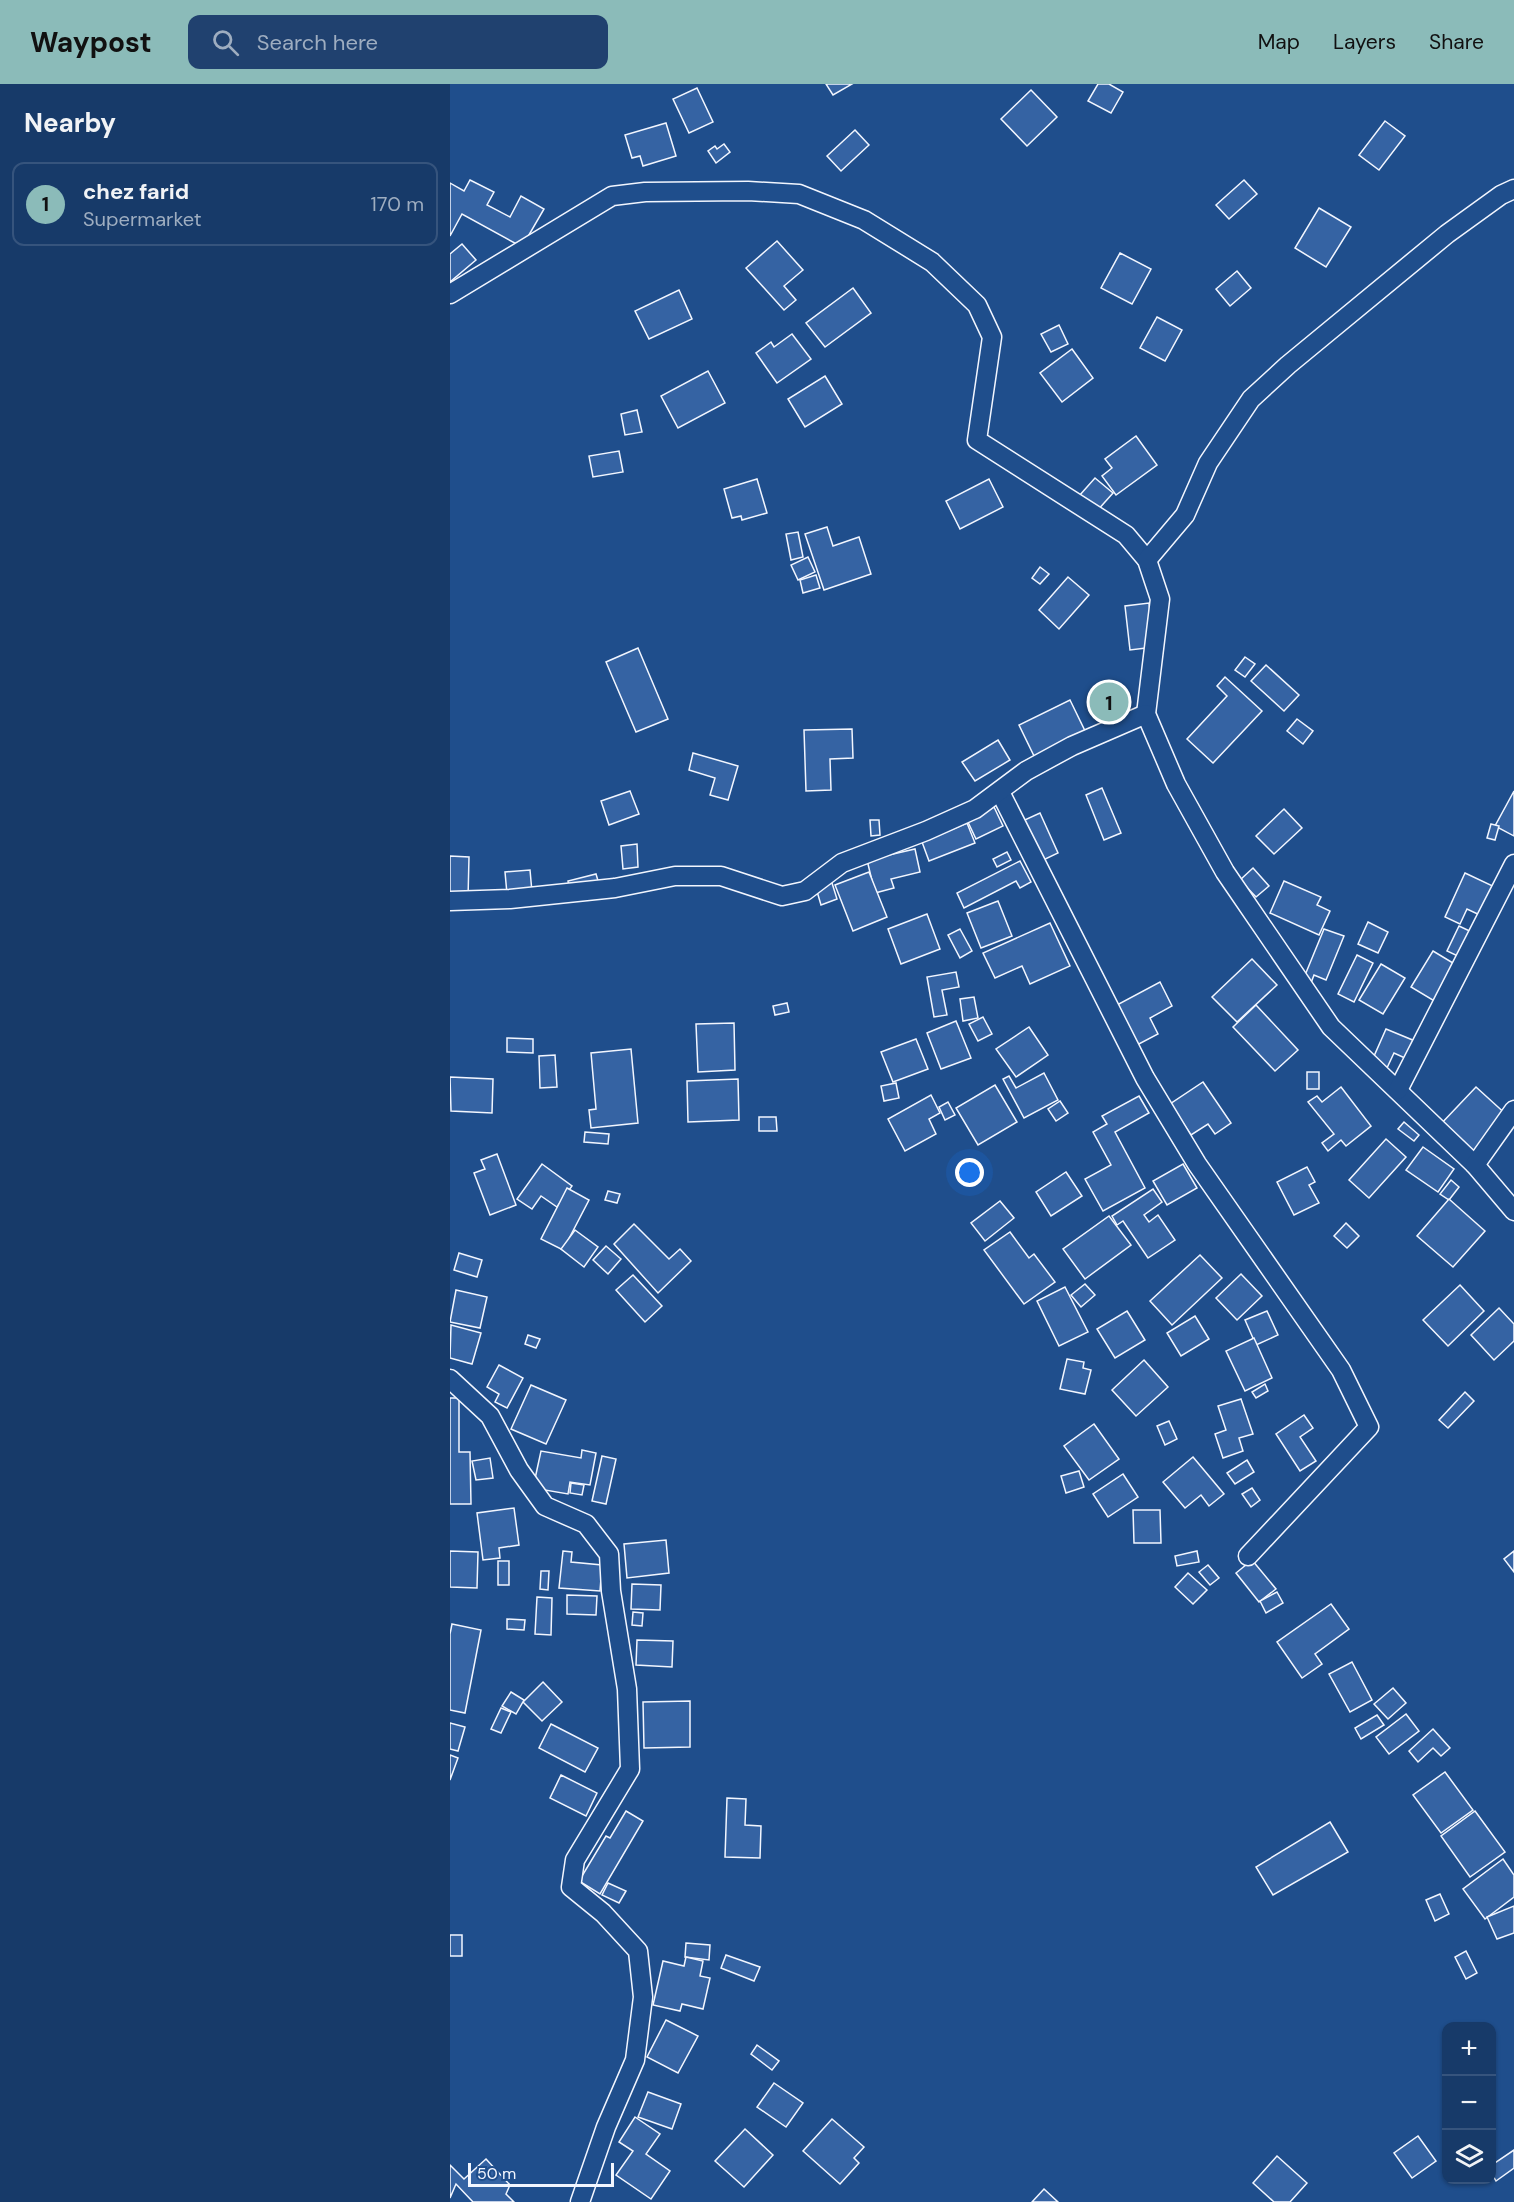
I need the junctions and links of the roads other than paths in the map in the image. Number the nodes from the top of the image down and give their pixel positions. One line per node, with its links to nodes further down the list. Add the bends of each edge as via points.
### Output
1 (1514, 189): 3 (street, via 1447,234 1251,399 1208,463 1185,514)
2 (450, 294): 3 (street, via 612,196 645,192 799,194 864,220 932,262 977,305 992,337 977,440 1126,535)
3 (1147, 560): 4 (street, via 1160,599)
4 (1146, 714): 5 (street, via 1054,756 1026,771); 8 (street, via 1176,784 1225,872 1331,1027)
5 (1000, 792): 7 (street, via 975,809 842,863 805,891 782,896 721,876 675,876 615,888 510,900); 13 (street, via 1145,1078 1197,1164 1341,1370 1368,1427)
6 (1514, 864): 8 (street)
7 (450, 901)
8 (1398, 1090): 10 (street)
9 (1514, 1110): 10 (street)
10 (1474, 1165): 11 (street)
11 (1514, 1210)
12 (450, 1379): 14 (street, via 490,1416 519,1470 545,1506 586,1524 609,1554 627,1689 630,1769 575,1860 571,1887 603,1913 638,1951 643,1997 635,2060)
13 (1248, 1556)
14 (580, 2202)

